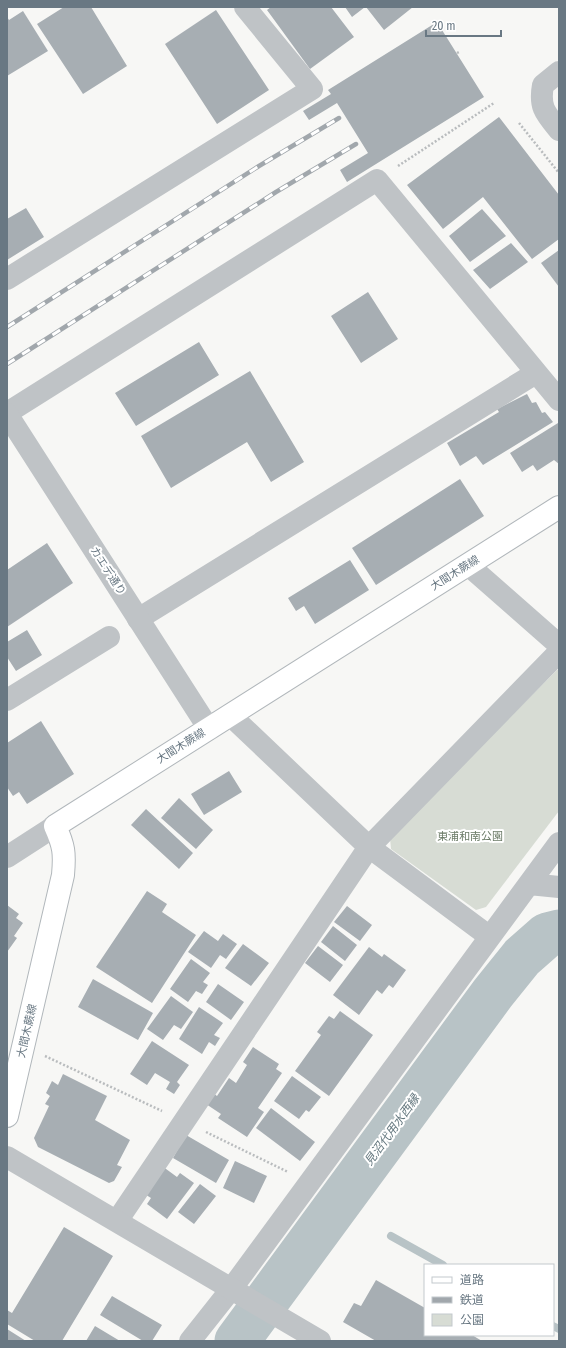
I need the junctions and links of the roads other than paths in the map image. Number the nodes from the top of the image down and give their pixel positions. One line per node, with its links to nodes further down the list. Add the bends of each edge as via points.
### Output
1 (245, 7): 4 (street, via 312,89)
2 (559, 72): 3 (street, via 543,85 541,93 542,105)
3 (559, 130)
4 (7, 279)
5 (536, 373): 6 (street); 7 (street, via 377,180); 10 (street)
6 (559, 400)
7 (7, 413): 10 (street, カエデ通り)
8 (559, 508): 9 (main road, 大間木蕨線)
9 (468, 565): 12 (street); 15 (main road, 大間木蕨線)
10 (138, 618): 16 (street, カエデ通り)
11 (109, 637): 14 (street)
12 (559, 645)
13 (559, 652): 19 (street)
14 (7, 700)
15 (230, 715): 16 (main road, 大間木蕨線); 19 (street)
16 (209, 728): 17 (main road, 大間木蕨線)
17 (55, 826): 20 (street); 24 (main road, 大間木蕨線, via 62,844 63,875)
18 (559, 843): 21 (street)
19 (369, 847): 23 (street); 26 (street)
20 (7, 857)
21 (529, 884): 22 (street); 23 (street)
22 (559, 887)
23 (490, 937): 27 (street)
24 (7, 1116)
25 (7, 1157): 26 (street)
26 (117, 1221): 27 (street)
27 (238, 1292): 28 (street, via 275,1314); 29 (street)
28 (295, 1335): 30 (street)
29 (190, 1341)
30 (320, 1341)

